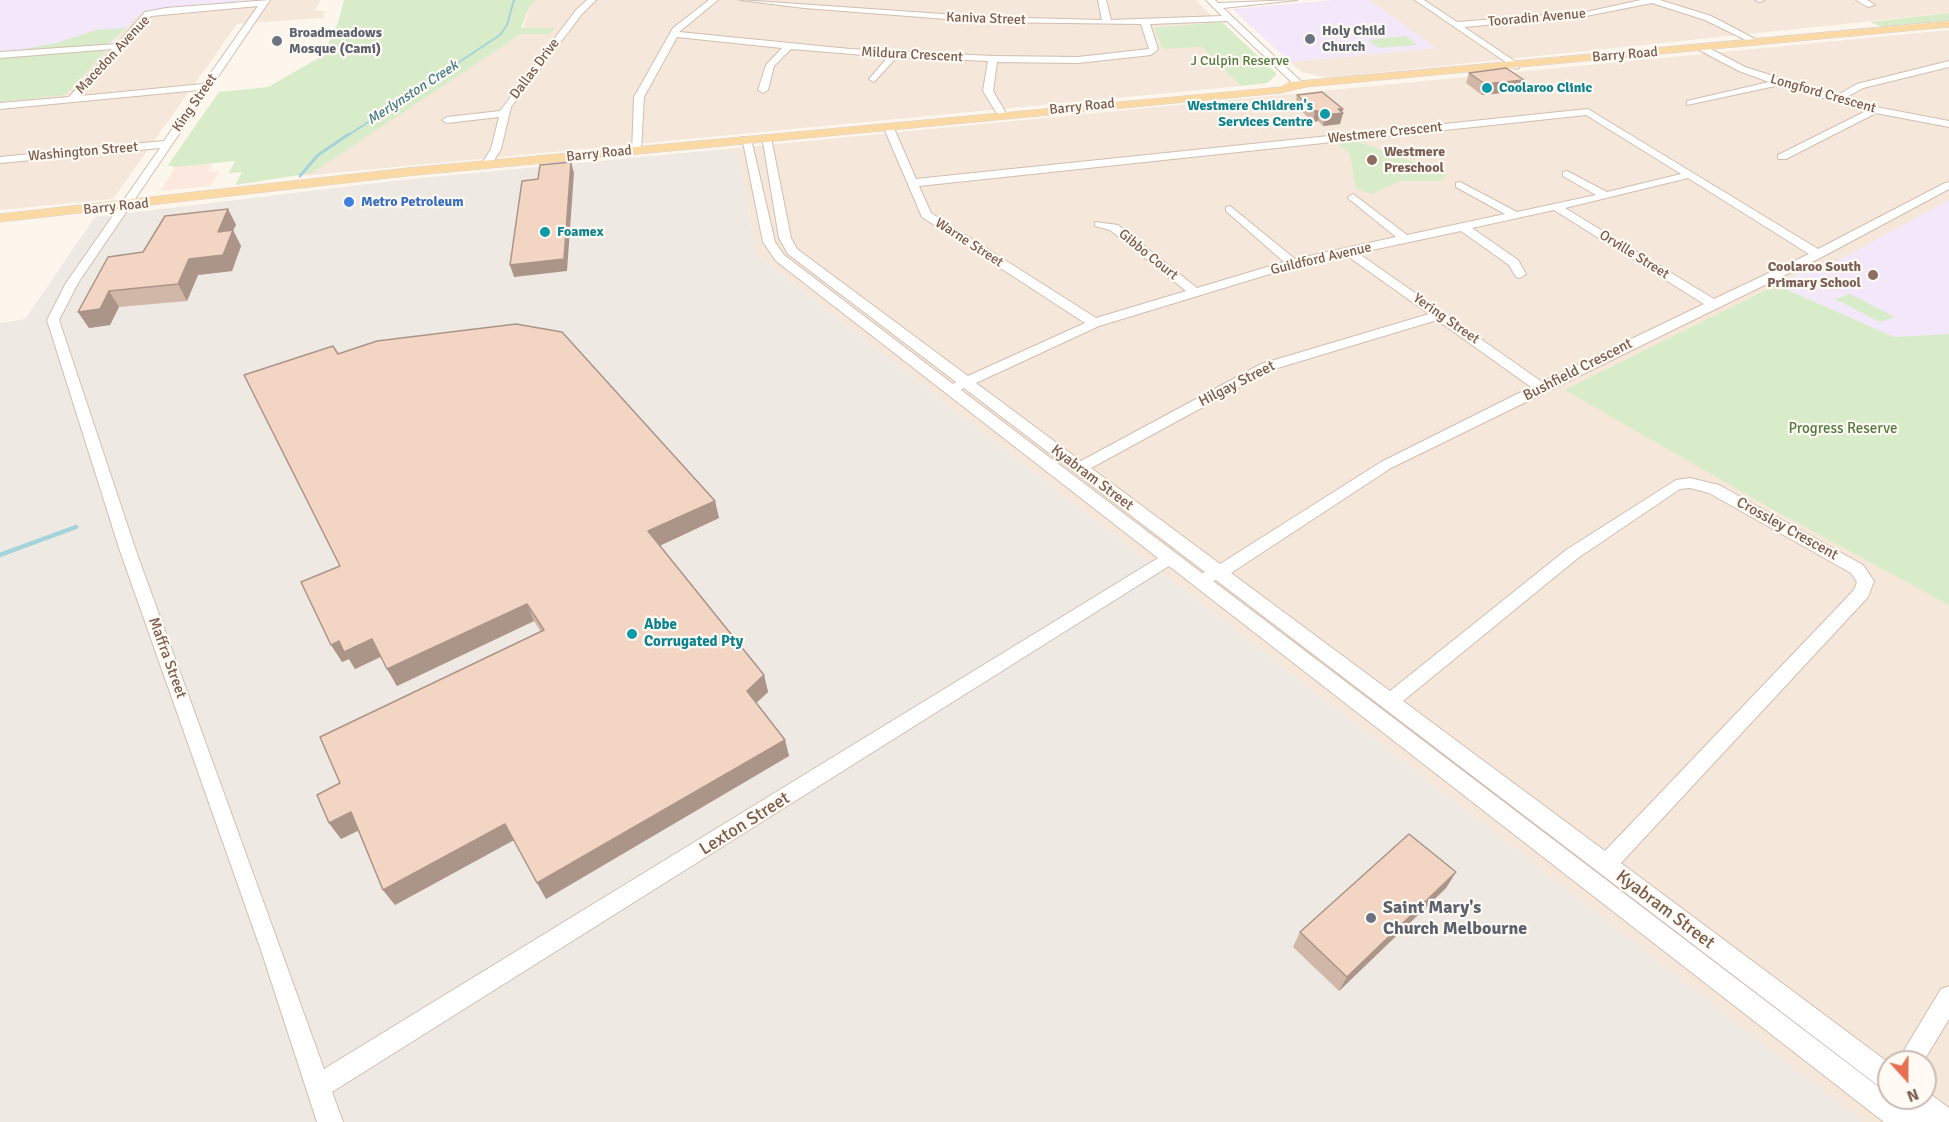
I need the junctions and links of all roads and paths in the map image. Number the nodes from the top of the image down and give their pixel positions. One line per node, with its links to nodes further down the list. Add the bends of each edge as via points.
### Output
1 (592, 0): 41 (street, Dallas Drive)
2 (714, 0): 19 (street)
3 (744, 0): 13 (street, Kaniva Street)
4 (828, 0): 13 (street)
5 (1102, 0): 15 (street)
6 (1293, 0): 11 (street)
7 (1419, 0): 18 (street)
8 (1652, 0): 18 (street, Tooradin Avenue, via 1580,15); 20 (street, via 1708,18)
9 (1860, 0): 12 (street)
10 (265, 2): 21 (street, Macedon Avenue, via 154,12); 34 (street, King Street)
11 (1213, 3): 14 (street)
12 (1871, 5)
13 (820, 7): 15 (street, Kaniva Street, via 930,17)
14 (1229, 18): 16 (street, Kaniva Street); 33 (street)
15 (1107, 22): 16 (street, Kaniva Street)
16 (1145, 23): 24 (street, via 1154,49)
17 (1949, 24): 20 (main road, Barry Road)
18 (1456, 25): 30 (street)
19 (674, 34): 22 (street, Mildura Crescent); 50 (street, via 637,102)
20 (1758, 42): 23 (main road, Barry Road)
21 (119, 46): 26 (street); 37 (street, Macedon Avenue)
22 (789, 46): 25 (street, Mildura Crescent); 35 (street, via 770,65)
23 (1702, 48): 30 (main road, Barry Road); 32 (street, Longford Crescent, via 1748,72)
24 (1151, 52): 27 (street, Mildura Crescent); 28 (street, Mildura Crescent, via 1071,60)
25 (895, 54): 28 (street, Mildura Crescent); 31 (street)
26 (0, 55)
27 (1161, 56)
28 (993, 59): 42 (street, via 987,88)
29 (1949, 64): 36 (street, via 1860,86)
30 (1516, 66): 33 (main road, Barry Road)
31 (874, 79)
32 (1780, 82): 36 (street, Longford Crescent); 38 (street)
33 (1301, 86): 42 (main road, Barry Road)
34 (204, 89): 37 (street); 48 (street, King Street)
35 (763, 90)
36 (1837, 99): 40 (street, Longford Crescent)
37 (71, 100): 39 (street)
38 (1689, 103)
39 (0, 106)
40 (1875, 110): 44 (street, Longford Crescent); 51 (street)
41 (504, 112): 43 (street); 49 (street, Dallas Drive)
42 (1002, 115): 45 (main road, Barry Road)
43 (447, 120)
44 (1949, 124)
45 (888, 126): 46 (main road, Barry Road); 57 (street, Warne Street)
46 (766, 138): 47 (main road, Barry Road); 73 (street, Kyabram Street, via 786,243)
47 (746, 140): 50 (main road, Barry Road); 74 (street, Kyabram Street, via 769,242 780,258)
48 (166, 144): 52 (street, Washington Street); 62 (street, King Street)
49 (496, 149): 53 (street); 54 (street, Dallas Drive)
50 (636, 150): 53 (main road, Barry Road)
51 (1782, 157)
52 (0, 160)
53 (504, 163): 54 (main road, Barry Road)
54 (486, 165): 62 (main road, Barry Road)
55 (1567, 174): 60 (street)
56 (1689, 175): 57 (street, Westmere Crescent, via 1588,112); 60 (street, Guildford Avenue); 71 (street, Westmere Crescent)
57 (913, 183): 79 (street, Warne Street, via 926,215)
58 (1460, 185): 65 (street)
59 (1949, 185): 71 (street, Bushfield Crescent)
60 (1606, 196): 63 (street, Guildford Avenue)
61 (1353, 197): 69 (street)
62 (124, 206): 66 (main road, Barry Road); 95 (street, Maffra Street, via 57,307 54,325 128,551)
63 (1556, 207): 65 (street, Guildford Avenue); 77 (street, Orville Street)
64 (1230, 209): 72 (street)
65 (1515, 215): 68 (street, Guildford Avenue)
66 (0, 218)
67 (1100, 224): 76 (street, Gibbo Court, via 1114,227)
68 (1463, 227): 69 (street, Guildford Avenue); 75 (street, via 1514,263)
69 (1406, 240): 70 (street, Guildford Avenue)
70 (1349, 252): 72 (street, Guildford Avenue); 78 (street, Yering Street)
71 (1818, 254): 77 (street, Bushfield Crescent)
72 (1293, 263): 76 (street, Guildford Avenue)
73 (812, 267): 74 (street); 80 (street, Kyabram Street)
74 (798, 272): 82 (street, Kyabram Street)
75 (1520, 274)
76 (1194, 292): 79 (street, Guildford Avenue)
77 (1713, 304): 81 (street, Bushfield Crescent)
78 (1440, 315): 81 (street, Yering Street); 83 (street, Hilgay Street, via 1266,367)
79 (1094, 323): 80 (street, Guildford Avenue)
80 (965, 382): 82 (street); 83 (street, Kyabram Street)
81 (1541, 388): 85 (street, Bushfield Crescent, via 1386,465)
82 (951, 389): 84 (street, Kyabram Street)
83 (1080, 468): 85 (street, Kyabram Street)
84 (1170, 558): 86 (street, Kyabram Street); 95 (street, Lexton Street)
85 (1218, 573): 86 (street); 87 (street, Kyabram Street, via 1225,593); 88 (street, Kyabram Street)
86 (1195, 577): 87 (street, Kyabram Street)
87 (1290, 650): 89 (street, Kyabram Street)
88 (1389, 702): 89 (street, Kyabram Street); 90 (street, Crossley Crescent, via 1572,554 1676,485 1698,484 1714,489 1857,569 1866,581 1862,593)
89 (1433, 748): 90 (street, Kyabram Street); 94 (street, Kyabram Street)
90 (1605, 865): 93 (street, Kyabram Street)
91 (1949, 997): 92 (street)
92 (1916, 1050)
93 (1877, 1069)
94 (1855, 1084): 96 (street, Kyabram Street); 100 (street, Kyabram Street)
95 (318, 1087): 99 (street, Maffra Street)
96 (1877, 1091)
97 (1910, 1110): 101 (street)
98 (1931, 1110): 102 (street)
99 (330, 1122)
100 (1904, 1122)
101 (1922, 1122)
102 (1947, 1122)

